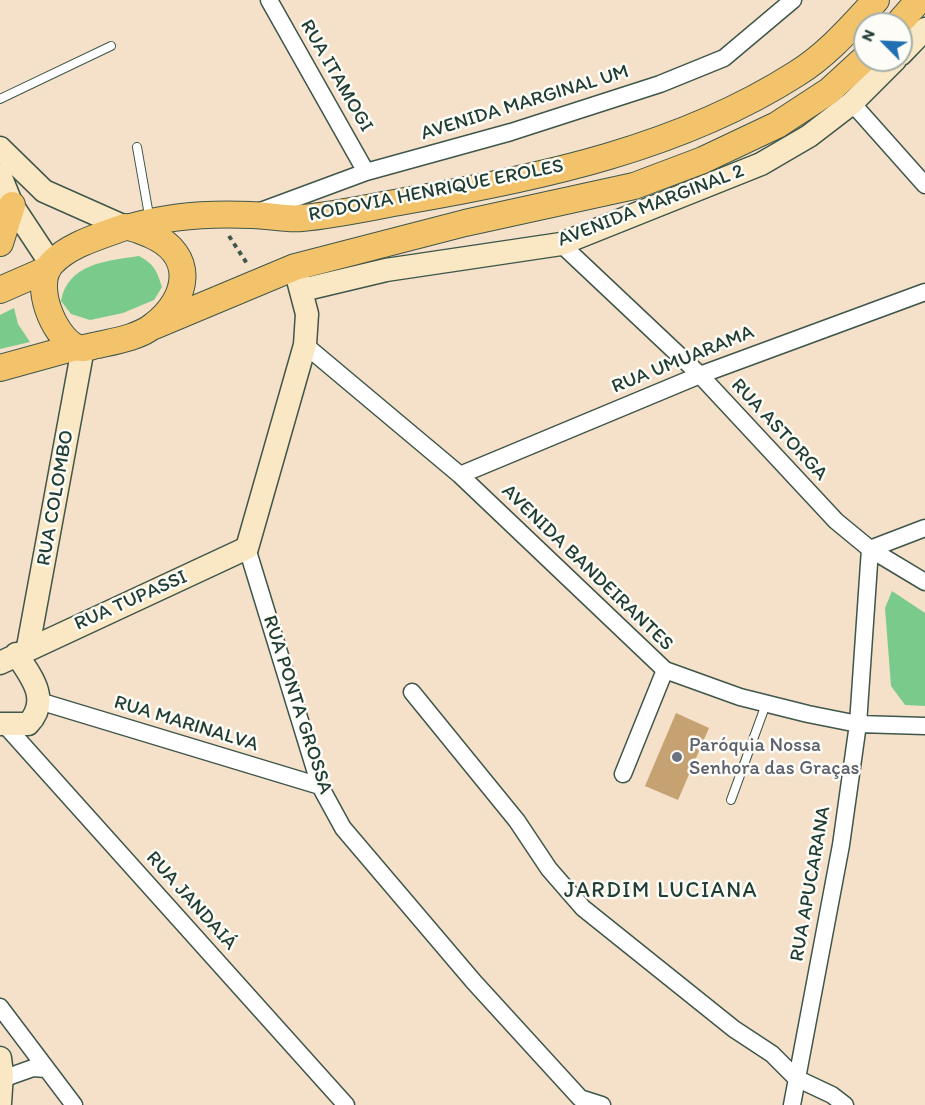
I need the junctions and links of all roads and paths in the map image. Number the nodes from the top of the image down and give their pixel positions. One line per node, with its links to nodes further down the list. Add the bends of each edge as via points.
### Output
1 (269, 0): 15 (street, RUA ITAMOGI)
2 (793, 0): 15 (street, AVENIDA MARGINAL UM, via 724,58 660,84 511,132)
3 (919, 0): 5 (main road)
4 (869, 2): 19 (main road, RODOVIA HENRIQUE EROLES, via 838,41 798,73 747,103 686,131 532,176 443,194 300,219)
5 (908, 12)
6 (925, 29): 7 (street)
7 (913, 42)
8 (111, 46): 11 (lane)
9 (853, 69): 25 (main road, RODOVIA HENRIQUE EROLES, via 829,91 777,125 634,186 465,223)
10 (883, 72): 12 (street, AVENIDA MARGINAL 2)
11 (0, 99)
12 (852, 103): 17 (street); 23 (street, AVENIDA MARGINAL 2, via 809,136 761,164)
13 (137, 147): 21 (lane)
14 (0, 148): 21 (street, via 44,191)
15 (366, 172): 19 (street, AVENIDA MARGINAL UM)
16 (0, 175): 18 (street)
17 (925, 185)
18 (12, 205): 22 (main road); 24 (street)
19 (252, 214): 20 (main road, RODOVIA HENRIQUE EROLES)
20 (216, 215): 21 (main road, RODOVIA HENRIQUE EROLES, via 182,215); 26 (path)
21 (135, 225): 24 (main road, via 67,251); 29 (main road, via 171,246 182,260 183,278 176,300)
22 (0, 242)
23 (561, 244): 25 (street, AVENIDA MARGINAL 2); 33 (street, RUA ASTORGA)
24 (49, 266): 27 (main road); 31 (main road, via 44,292 49,314 58,329)
25 (298, 279): 26 (main road, RODOVIA HENRIQUE EROLES); 30 (street, via 307,314)
26 (258, 281): 29 (main road, RODOVIA HENRIQUE EROLES)
27 (0, 290)
28 (925, 292): 33 (street, RUA UMUARAMA)
29 (154, 326): 31 (main road, via 131,336)
30 (305, 345): 34 (street, AVENIDA BANDEIRANTES); 36 (street)
31 (80, 348): 32 (main road); 39 (street, RUA COLOMBO)
32 (0, 368)
33 (699, 375): 34 (street, RUA UMUARAMA); 37 (street, RUA ASTORGA, via 836,521)
34 (460, 475): 40 (street, AVENIDA BANDEIRANTES)
35 (925, 528): 37 (street)
36 (246, 548): 39 (street, RUA TUPASSI); 48 (street, RUA PONTA GROSSA)
37 (870, 549): 38 (street, RUA ASTORGA); 44 (street, RUA APUCARANA)
38 (925, 582)
39 (15, 655): 42 (street, via 38,690)
40 (665, 670): 43 (street, AVENIDA BANDEIRANTES); 47 (street)
41 (412, 692): 53 (street, via 583,908 734,1029 772,1054)
42 (39, 701): 45 (street, via 28,723); 48 (street, RUA MARINALVA)
43 (766, 704): 44 (street, AVENIDA BANDEIRANTES); 49 (lane)
44 (858, 724): 46 (street, AVENIDA BANDEIRANTES); 53 (street, RUA APUCARANA, via 841,845)
45 (2, 725): 57 (street, RUA JANDAIÁ)
46 (925, 726)
47 (623, 774)
48 (320, 786): 54 (street, RUA PONTA GROSSA, via 343,828 384,879)
49 (731, 800)
50 (0, 1007): 52 (street)
51 (1, 1068): 52 (street); 55 (street)
52 (46, 1069): 56 (street)
53 (796, 1078): 59 (street, RUA APUCARANA); 60 (street)
54 (576, 1101): 58 (street)
55 (0, 1103)
56 (70, 1103)
57 (346, 1105)
58 (602, 1105)
59 (792, 1105)
60 (845, 1105)

